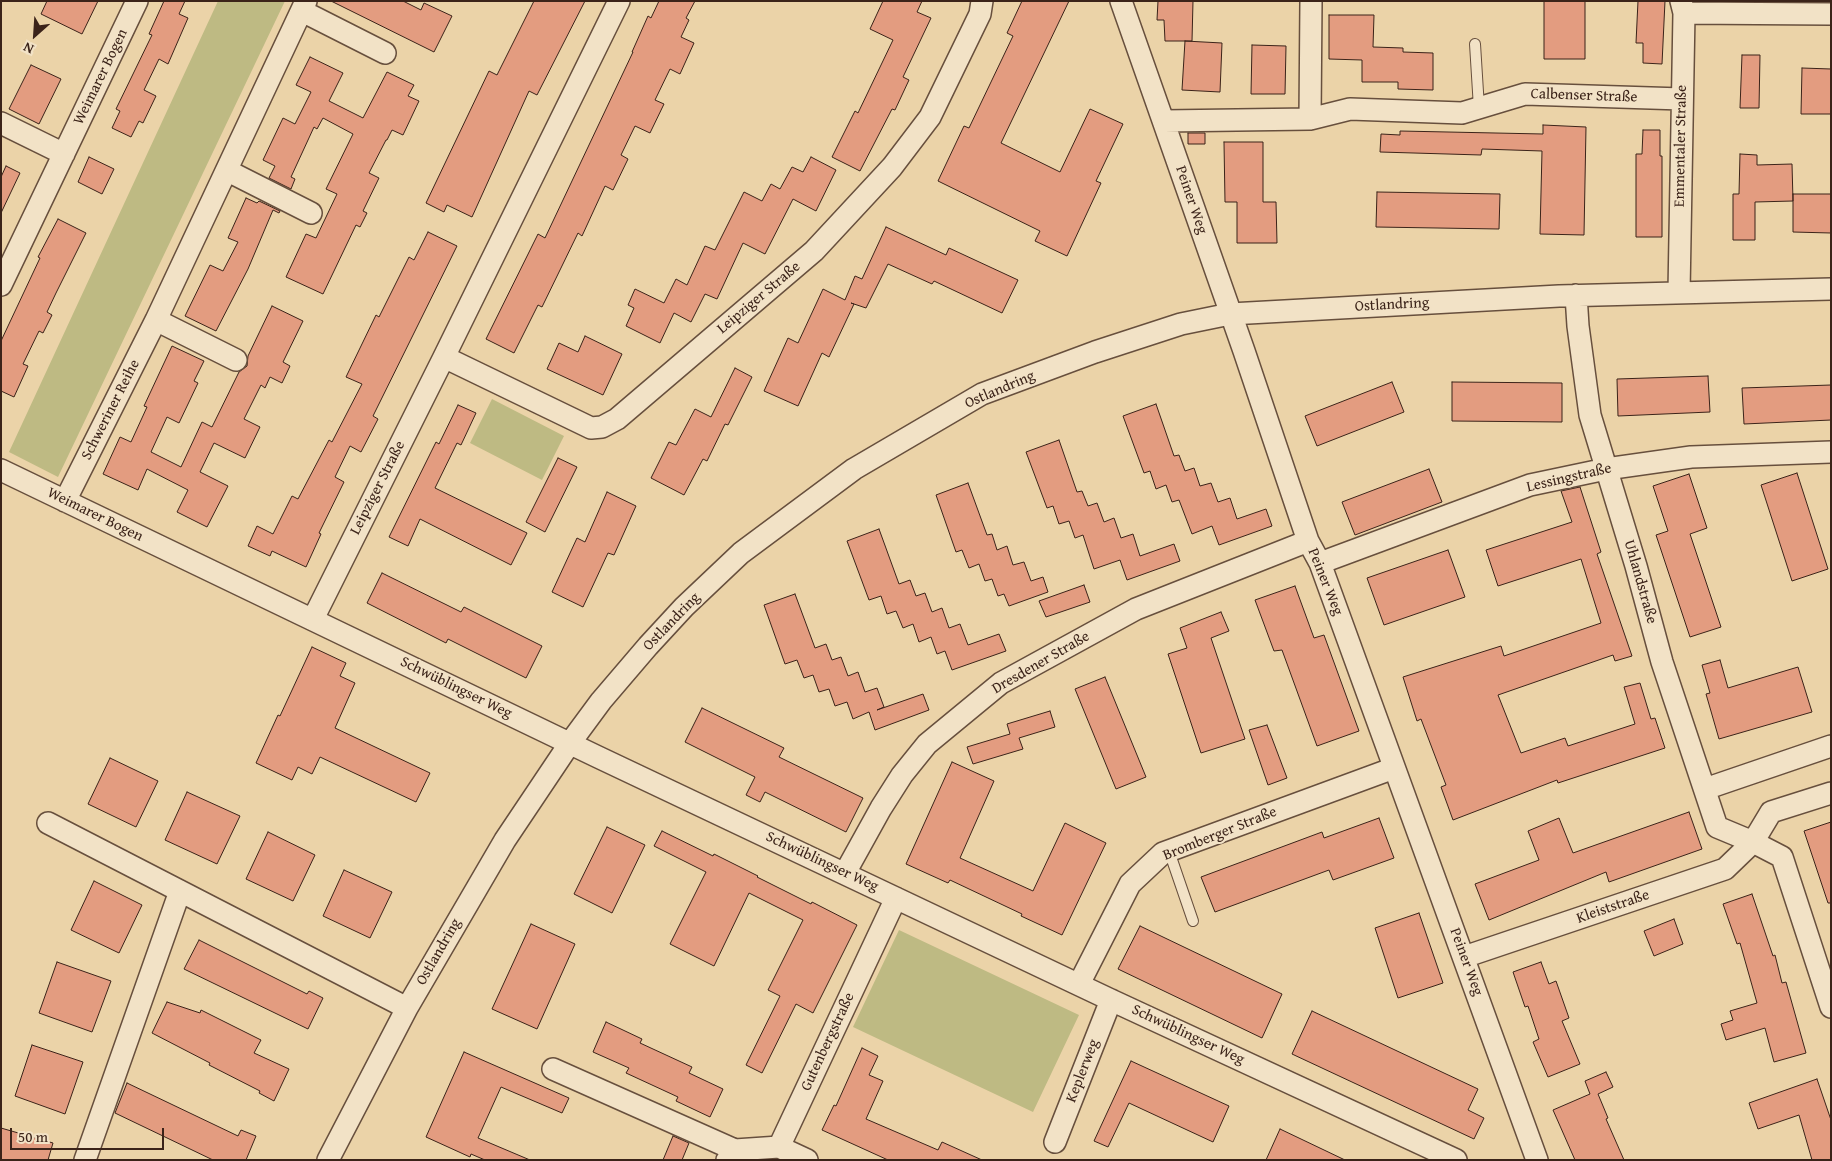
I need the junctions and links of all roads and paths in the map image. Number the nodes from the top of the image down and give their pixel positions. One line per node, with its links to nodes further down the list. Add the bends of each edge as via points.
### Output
1 (137, 1): 16 (street, Weimarer Bogen)
2 (619, 1): 25 (street, Leipziger Straße)
3 (982, 1): 25 (street, Leipziger Straße, via 980,14 930,117 892,168 814,251 616,419 602,427 591,428)
4 (1121, 1): 14 (street, Peiner Weg)
5 (1311, 1): 13 (street)
6 (304, 6): 10 (street, Schweriner Reihe); 17 (street, Schweriner Reihe)
7 (1683, 7): 8 (street); 11 (street, Emmentaler Straße)
8 (1831, 14)
9 (1475, 44): 12 (lane)
10 (385, 53)
11 (1682, 99): 12 (street, Calbenser Straße, via 1525,94); 21 (street, Emmentaler Straße)
12 (1479, 108): 13 (street, Calbenser Straße, via 1462,113 1350,109)
13 (1310, 119): 14 (street, Calbenser Straße)
14 (1164, 122): 23 (street, Peiner Weg)
15 (1, 123): 16 (street)
16 (64, 154): 19 (street, Weimarer Bogen)
17 (228, 171): 18 (street); 24 (street, Schweriner Reihe)
18 (312, 213)
19 (1, 285)
20 (1831, 289): 21 (street, Ostlandring)
21 (1678, 292): 22 (street, Ostlandring)
22 (1576, 295): 23 (street, Ostlandring); 28 (street, Uhlandstraße, via 1590,415)
23 (1230, 314): 31 (street, Peiner Weg); 35 (street, Ostlandring, via 1180,324 982,394 854,468 741,553 684,607 601,701)
24 (156, 320): 26 (street); 30 (street, Schweriner Reihe)
25 (444, 357): 34 (street, Leipziger Straße)
26 (236, 360)
27 (1831, 452): 28 (street, Lessingstraße, via 1691,457)
28 (1606, 468): 33 (street, Lessingstraße, via 1530,485); 38 (street, Uhlandstraße, via 1662,662)
29 (1, 470): 30 (street, Weimarer Bogen)
30 (65, 501): 32 (street, Weimarer Bogen)
31 (1308, 541): 33 (street, Peiner Weg); 43 (street, Dresdener Straße, via 1136,609 1000,683 922,750 881,808)
32 (189, 560): 34 (street, Schwüblingser Weg)
33 (1320, 563): 37 (street, Peiner Weg)
34 (312, 619): 35 (street, Schwüblingser Weg)
35 (570, 743): 43 (street, Schwüblingser Weg); 52 (street, Ostlandring, via 504,840)
36 (1831, 746): 38 (street)
37 (1394, 768): 42 (street, Bromberger Straße); 48 (street, Peiner Weg)
38 (1705, 789): 41 (street, Uhlandstraße, via 1717,827)
39 (1831, 793): 41 (street, Kleiststraße, via 1771,812)
40 (48, 823): 44 (street)
41 (1753, 842): 47 (street, Uhlandstraße, via 1782,857); 48 (street, Kleiststraße, via 1725,869)
42 (1169, 851): 46 (lane); 49 (street, Bromberger Straße, via 1130,884)
43 (846, 873): 45 (street, Schwüblingser Weg)
44 (180, 891): 52 (street); 57 (street)
45 (896, 898): 49 (street, Schwüblingser Weg); 55 (street, Gutenbergstraße)
46 (1193, 921)
47 (1823, 953): 51 (street, Uhlandstraße)
48 (1464, 957): 61 (street, Peiner Weg)
49 (1079, 984): 50 (street, Schwüblingser Weg)
50 (1111, 1000): 54 (street, Keplerweg); 60 (street, Schwüblingser Weg)
51 (1831, 1007)
52 (407, 1008): 58 (street, Ostlandring)
53 (553, 1069): 56 (street)
54 (1055, 1142)
55 (780, 1147): 56 (street); 59 (street)
56 (731, 1155)
57 (85, 1160)
58 (328, 1160)
59 (807, 1160)
60 (1456, 1160)
61 (1537, 1160)

